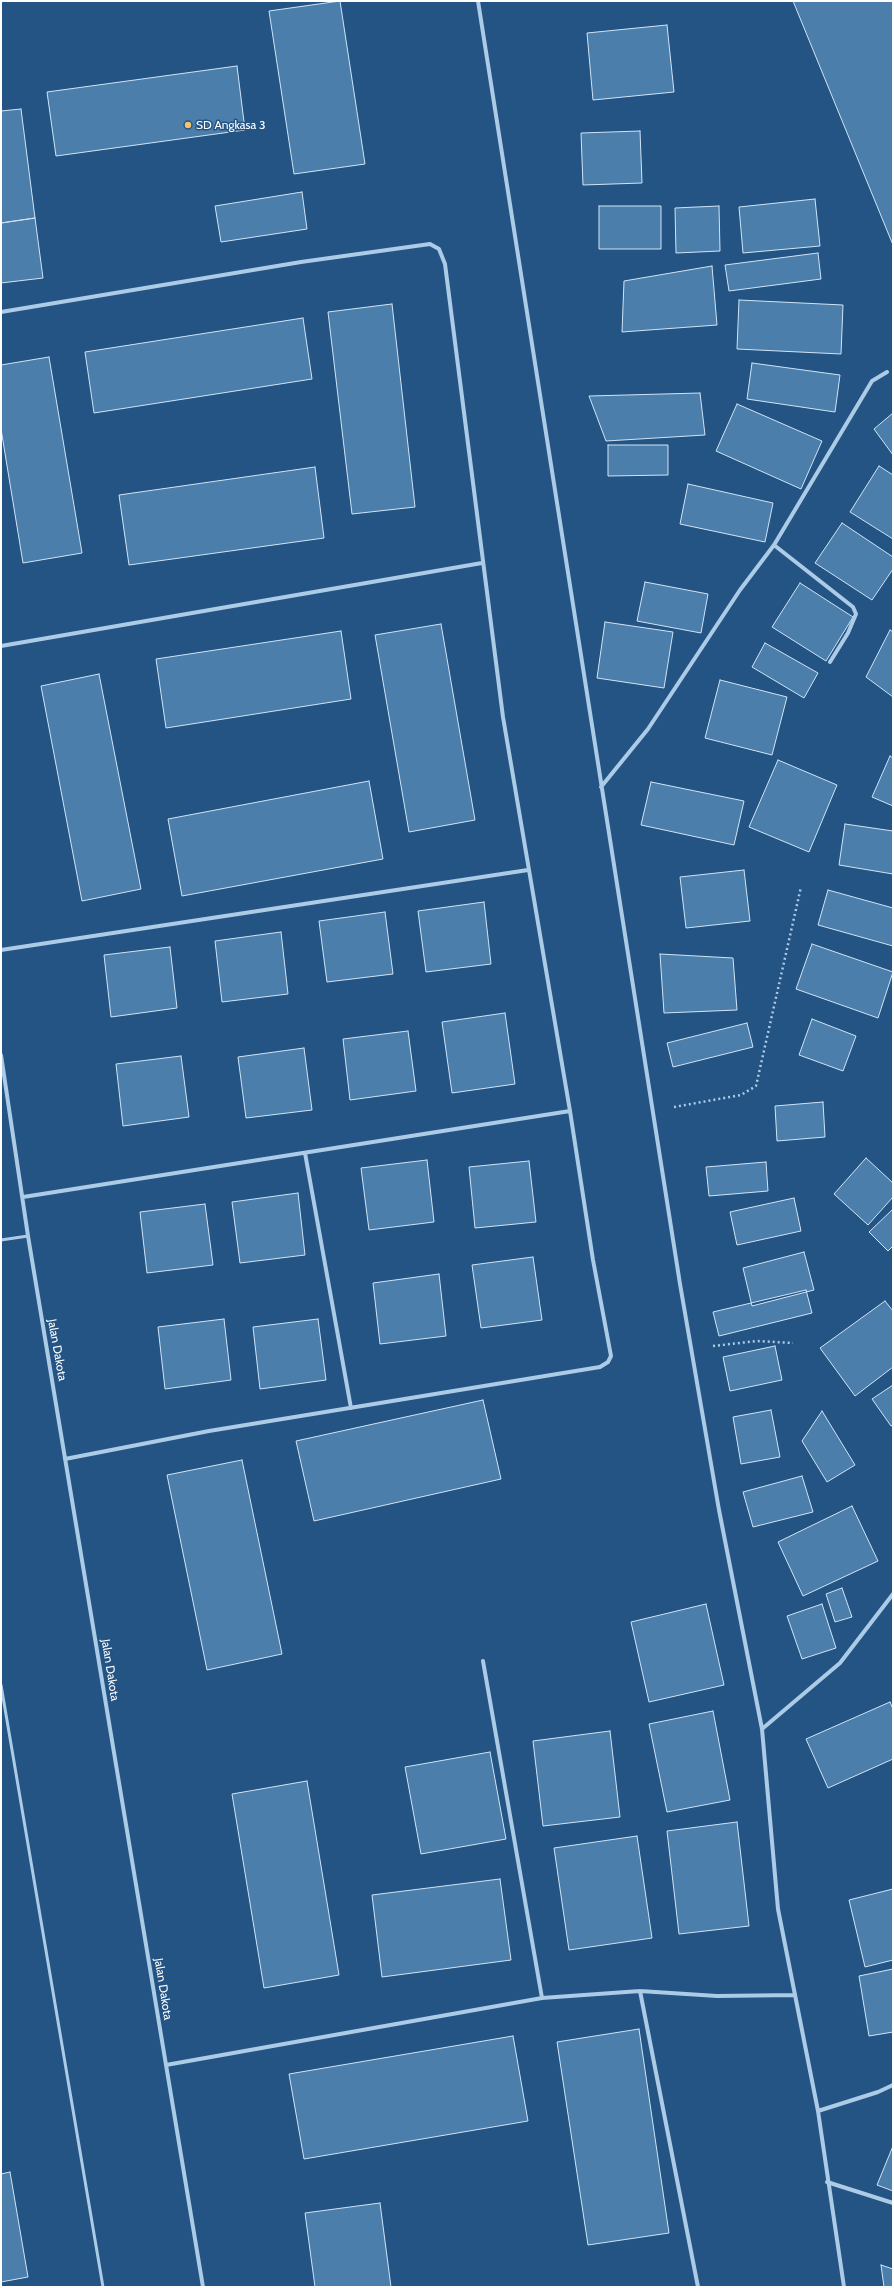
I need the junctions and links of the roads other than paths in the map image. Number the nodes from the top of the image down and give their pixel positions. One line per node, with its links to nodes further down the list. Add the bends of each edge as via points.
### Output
1 (478, 1): 8 (street)
2 (1, 312): 5 (street, via 309,261 430,244 439,249 445,264)
3 (886, 372): 4 (street, via 872,381)
4 (774, 545): 7 (street, via 853,607 856,614 848,633); 8 (street, via 740,590 648,729)
5 (482, 563): 6 (street); 9 (street, via 503,718)
6 (1, 646)
7 (830, 662)
8 (601, 788): 22 (street, via 691,1350)
9 (528, 870): 10 (street); 12 (street)
10 (1, 950)
11 (1, 1055): 14 (street, Jalan Dakota)
12 (570, 1111): 13 (street); 17 (street, via 611,1356 608,1362 600,1367)
13 (305, 1153): 14 (street); 17 (street)
14 (22, 1197): 15 (street, Jalan Dakota)
15 (28, 1236): 16 (lane); 18 (street, Jalan Dakota)
16 (1, 1240)
17 (351, 1408): 18 (street, via 209,1431)
18 (65, 1459): 26 (street, Jalan Dakota)
19 (893, 1594): 22 (street, via 840,1663)
20 (483, 1661): 25 (street)
21 (1, 1685): 31 (lane)
22 (762, 1729): 24 (street, via 778,1909)
23 (640, 1991): 24 (street, via 717,1996); 25 (street); 33 (street)
24 (795, 1995): 28 (street)
25 (542, 1998): 26 (street)
26 (166, 2064): 32 (street, Jalan Dakota)
27 (893, 2085): 28 (street)
28 (818, 2111): 29 (street)
29 (827, 2182): 30 (street); 34 (street)
30 (893, 2203)
31 (103, 2287)
32 (203, 2287)
33 (698, 2287)
34 (844, 2287)

